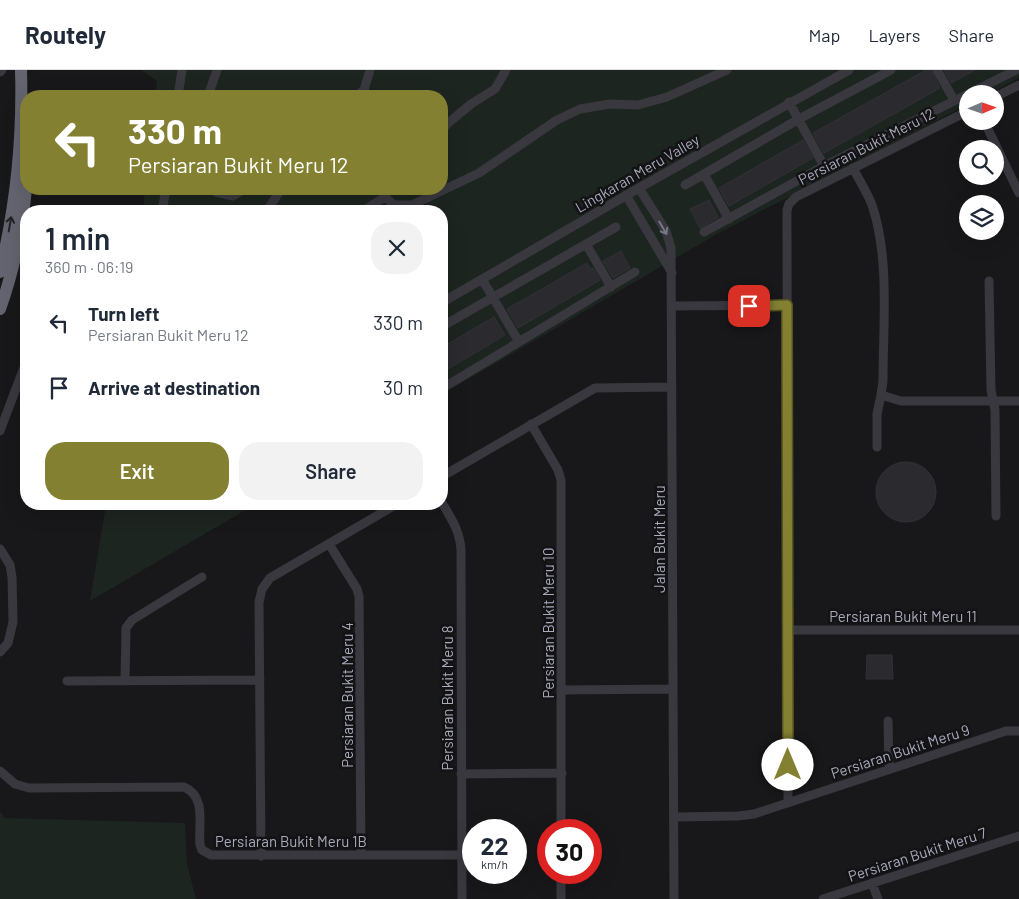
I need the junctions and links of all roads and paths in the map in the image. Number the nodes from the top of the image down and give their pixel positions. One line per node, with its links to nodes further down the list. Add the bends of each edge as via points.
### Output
1 (21, 70): 13 (highway, one-way to 1)
2 (26, 70): 14 (highway)
3 (182, 70): 15 (street)
4 (217, 70): 16 (street)
5 (370, 70): 17 (street)
6 (506, 70): 23 (street, via 496,89)
7 (727, 70): 30 (street, via 667,97 638,105 610,104 580,109 557,120 479,174)
8 (849, 70): 20 (street, Lingkaran Meru Valley)
9 (891, 70): 22 (street)
10 (937, 70): 19 (street)
11 (1016, 70): 19 (street)
12 (1019, 85): 18 (street)
13 (21, 90)
14 (28, 90)
15 (179, 90)
16 (210, 90)
17 (364, 90)
18 (1004, 92)
19 (954, 100): 26 (street)
20 (789, 102): 22 (street); 31 (street, Lingkaran Meru Valley)
21 (959, 115): 27 (street, Persiaran Bukit Meru 12)
22 (799, 120): 26 (street); 28 (street)
23 (448, 123)
24 (988, 130): 32 (street)
25 (20, 139): 43 (highway, one-way to 25, via 9,233)
26 (824, 166): 38 (street)
27 (853, 168): 51 (street, Persiaran Bukit Meru 12, via 796,197 789,204 786,216); 59 (street, via 872,206 881,247)
28 (704, 174): 29 (street); 38 (street)
29 (685, 185)
30 (448, 188)
31 (639, 188): 35 (street, Lingkaran Meru Valley); 45 (street, Jalan Bukit Meru, one-way to 45, via 670,239)
32 (1019, 193)
33 (383, 195): 36 (street)
34 (432, 195): 37 (street, via 412,204)
35 (626, 195): 45 (street); 46 (street, Lingkaran Meru Valley)
36 (371, 205)
37 (394, 205)
38 (729, 219): 41 (street)
39 (20, 227): 53 (highway, via 9,285)
40 (616, 227): 42 (street)
41 (704, 232)
42 (586, 244): 48 (street); 49 (street)
43 (0, 272)
44 (635, 272): 48 (street)
45 (672, 273): 52 (street, Jalan Bukit Meru)
46 (482, 279): 49 (street); 50 (street, Lingkaran Meru Valley)
47 (989, 281): 60 (street)
48 (611, 287): 55 (street)
49 (492, 297): 54 (street); 55 (street)
50 (448, 299)
51 (787, 305): 52 (street); 72 (street, Persiaran Bukit Meru 12)
52 (672, 306): 58 (street, Jalan Bukit Meru)
53 (0, 309)
54 (448, 323)
55 (519, 342): 57 (street)
56 (20, 378): 63 (street)
57 (448, 385)
58 (672, 386): 62 (street, via 594,388); 78 (street, Jalan Bukit Meru)
59 (881, 394): 60 (street, via 902,401); 64 (street)
60 (993, 400): 61 (street); 68 (street)
61 (1019, 401)
62 (531, 424): 65 (street); 79 (street, Persiaran Bukit Meru 10, via 561,480)
63 (0, 431)
64 (877, 446)
65 (448, 473)
66 (387, 510): 69 (street)
67 (446, 510): 84 (street, Persiaran Bukit Meru 8, via 461,542)
68 (996, 516)
69 (329, 544): 75 (street, via 270,578 262,589 259,602); 90 (street, Persiaran Bukit Meru 4, via 360,596)
70 (0, 548): 74 (street, via 10,565 13,622 8,643)
71 (202, 577): 77 (street, via 132,620 126,628)
72 (787, 630): 73 (street, Persiaran Bukit Meru 11); 86 (street, Persiaran Bukit Meru 12)
73 (1019, 630)
74 (0, 652)
75 (260, 680): 77 (street); 92 (street)
76 (67, 681): 77 (street)
77 (125, 681)
78 (673, 689): 79 (street); 87 (street, Jalan Bukit Meru)
79 (561, 690): 85 (street, Persiaran Bukit Meru 10)
80 (888, 721): 82 (street)
81 (1019, 731): 82 (street, Persiaran Bukit Meru 9, via 1006,731)
82 (889, 769): 86 (street, Persiaran Bukit Meru 9)
83 (0, 771): 92 (street, Persiaran Bukit Meru 1B, via 14,784 28,788 184,787 196,796 199,804 200,840 206,854)
84 (461, 774): 85 (street); 91 (street, Persiaran Bukit Meru 8)
85 (562, 774): 88 (street, Persiaran Bukit Meru 10)
86 (788, 803): 87 (street, Persiaran Bukit Meru 9, via 746,816)
87 (674, 817): 98 (street, Jalan Bukit Meru)
88 (561, 819)
89 (1019, 836): 93 (street, Persiaran Bukit Meru 7)
90 (361, 855): 91 (street, Persiaran Bukit Meru 1B); 92 (street, Persiaran Bukit Meru 1B)
91 (462, 855)
92 (261, 856)
93 (872, 883): 99 (street, Persiaran Bukit Meru 7); 100 (street)
94 (462, 884): 96 (street, Persiaran Bukit Meru 8)
95 (561, 884): 97 (street)
96 (462, 899)
97 (561, 899)
98 (674, 899)
99 (823, 899)
100 (878, 899)

